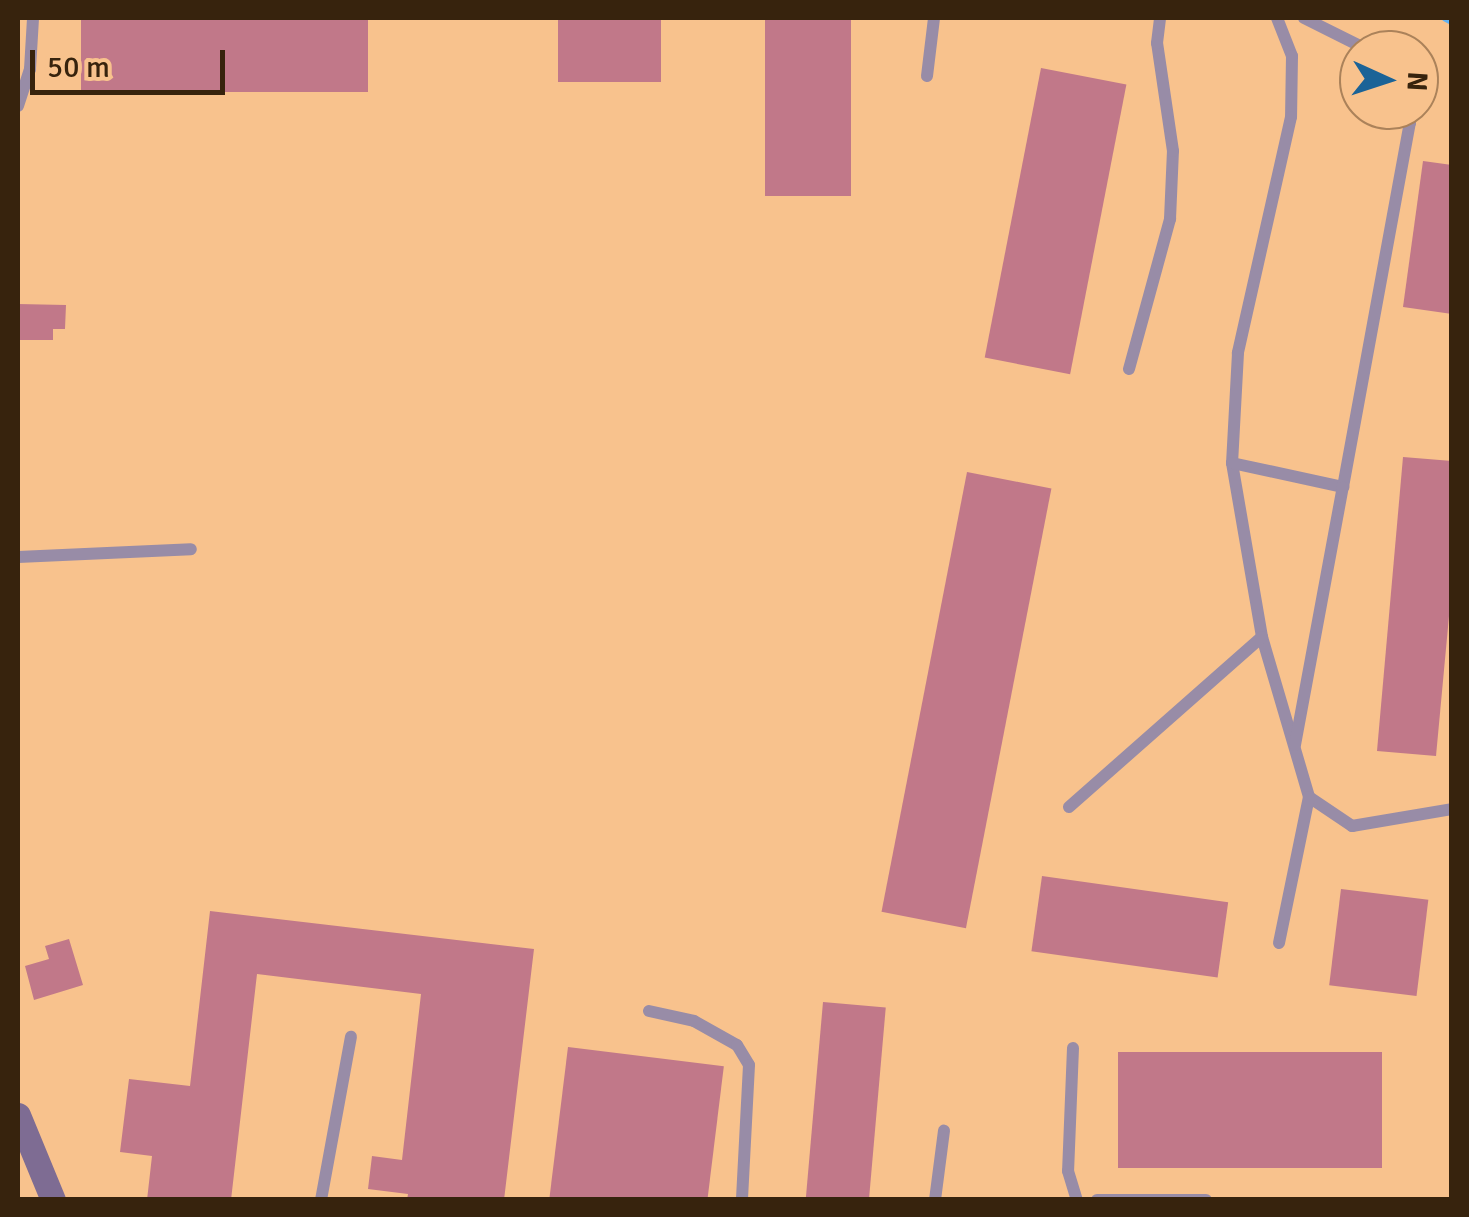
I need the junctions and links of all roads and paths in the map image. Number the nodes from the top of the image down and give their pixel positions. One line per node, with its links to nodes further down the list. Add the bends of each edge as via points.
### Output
1 (34, 18): 8 (lane, via 30,69)
2 (934, 18): 7 (lane)
3 (1160, 18): 10 (lane, via 1157,43 1173,151 1170,219)
4 (1277, 18): 11 (lane, via 1292,56 1290,118 1238,353)
5 (1304, 18): 6 (lane)
6 (1339, 36)
7 (927, 76)
8 (18, 106)
9 (1409, 130): 12 (lane)
10 (1130, 369)
11 (1232, 463): 12 (lane); 15 (lane)
12 (1344, 487): 16 (lane)
13 (191, 549): 14 (lane)
14 (18, 557)
15 (1262, 637): 16 (lane); 18 (lane)
16 (1295, 748): 17 (lane)
17 (1309, 797): 19 (lane, via 1352,826); 20 (lane)
18 (1069, 807)
19 (1452, 809)
20 (1279, 943)
21 (649, 1011): 29 (lane, via 694,1021 737,1044 749,1064)
22 (351, 1037): 28 (lane)
23 (1073, 1048): 31 (lane, via 1068,1171)
24 (18, 1115): 26 (street)
25 (944, 1131): 30 (lane)
26 (26, 1160): 27 (street)
27 (53, 1200)
28 (322, 1200)
29 (742, 1200)
30 (935, 1200)
31 (1077, 1200)
32 (1098, 1200): 33 (lane)
33 (1206, 1200)

